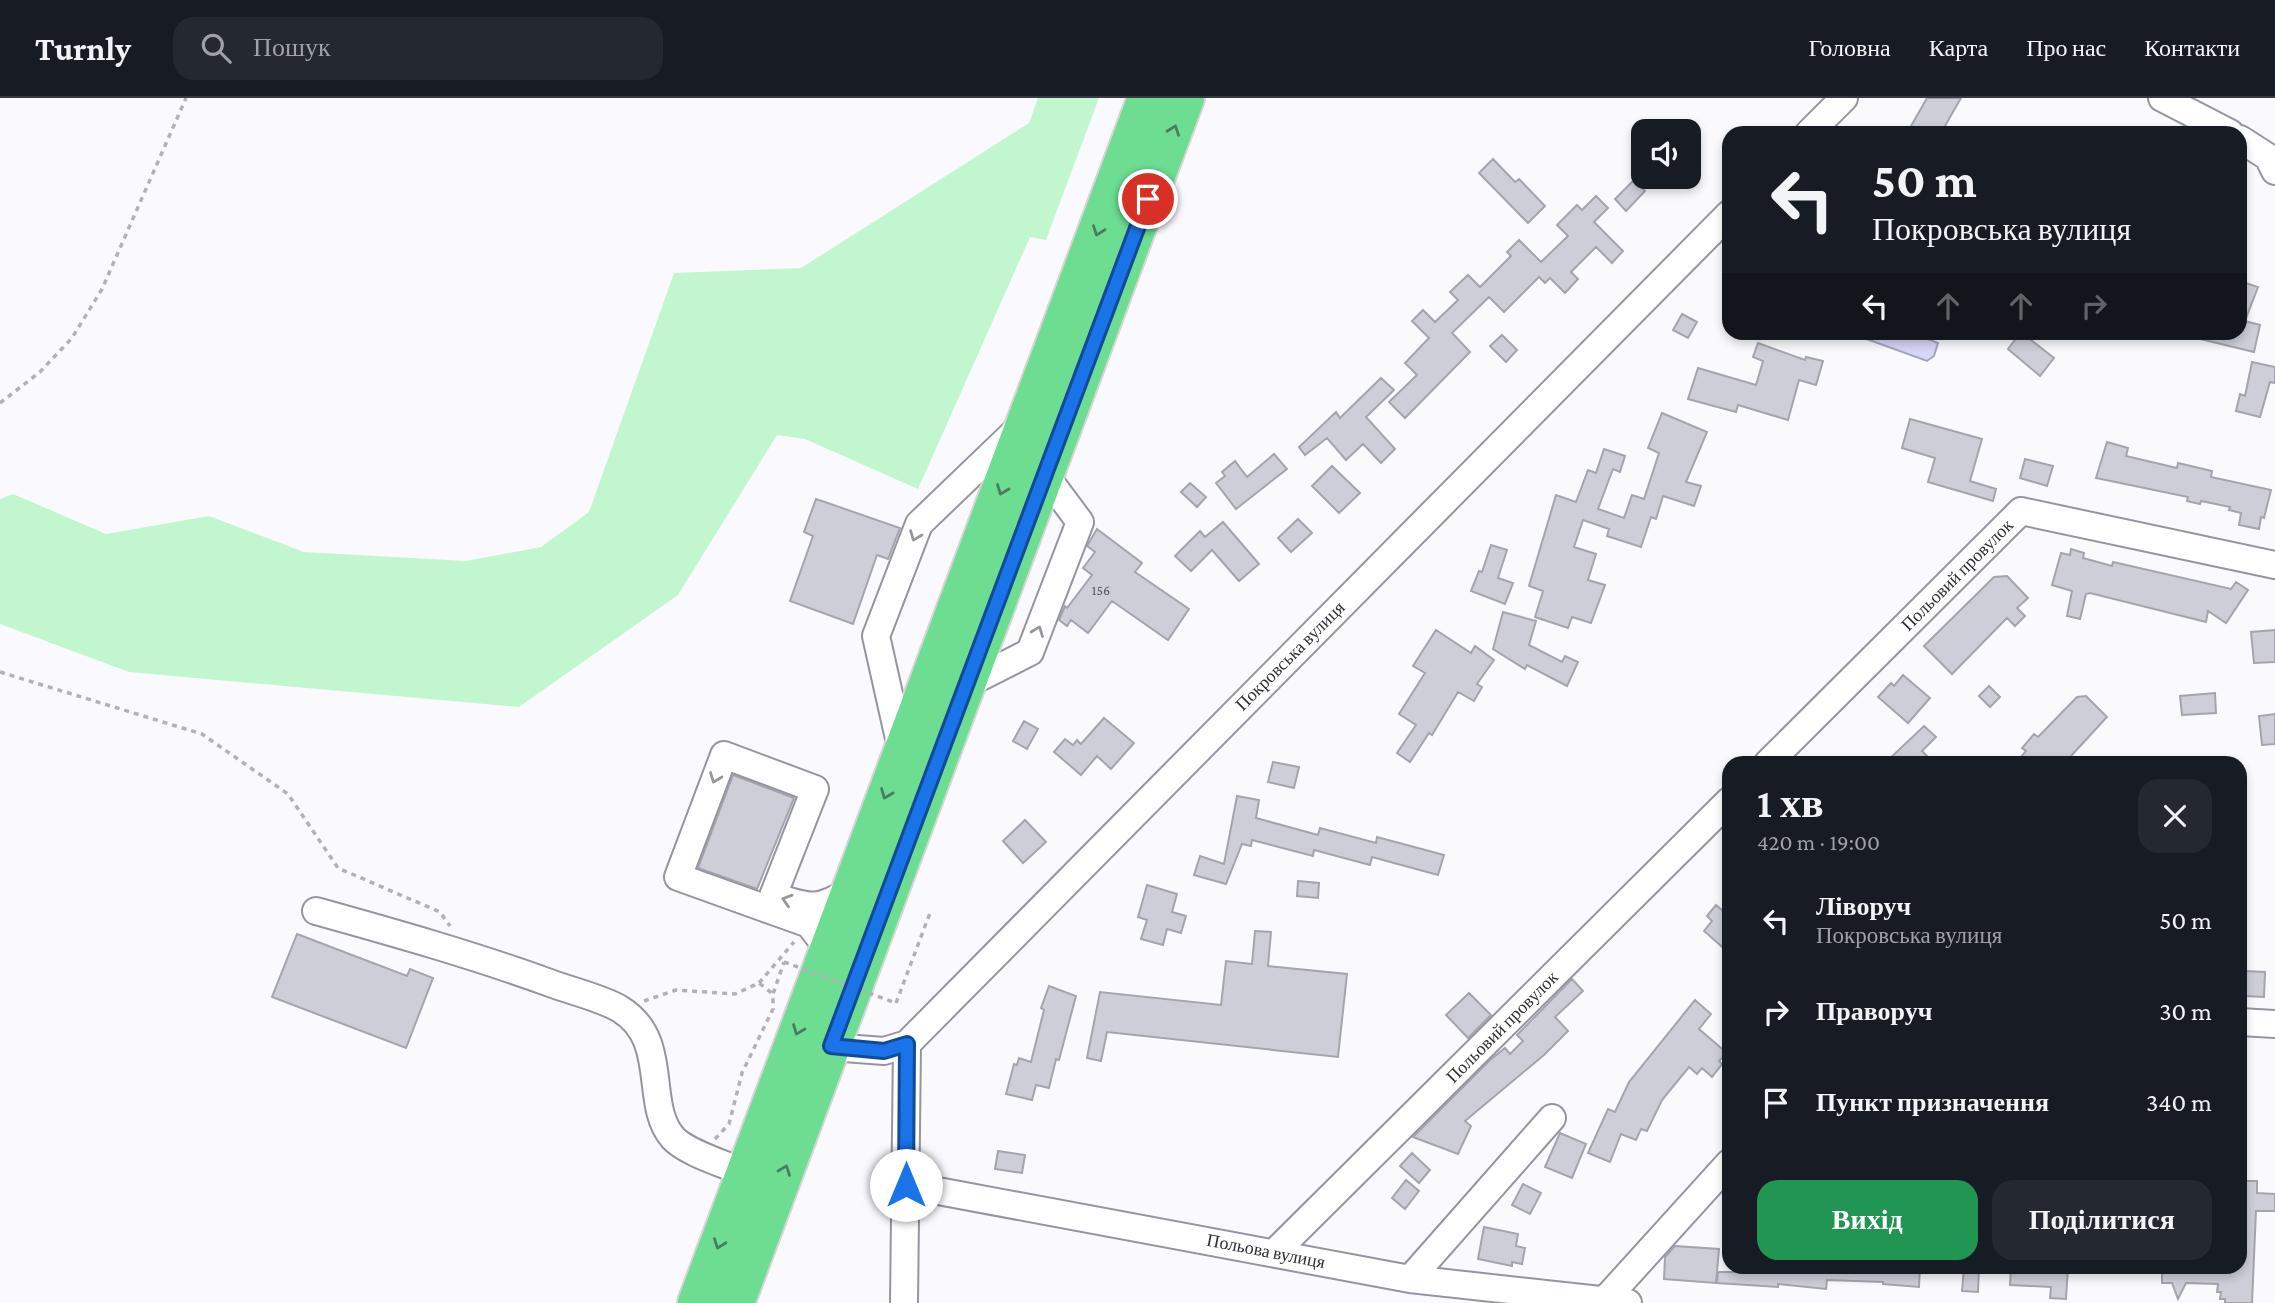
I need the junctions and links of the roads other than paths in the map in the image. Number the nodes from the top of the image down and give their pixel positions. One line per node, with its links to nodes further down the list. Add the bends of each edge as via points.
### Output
1 (1147, 98): 10 (highway, one-way to 10)
2 (1185, 98): 21 (highway, one-way to 2)
3 (1844, 98): 5 (street)
4 (2162, 98): 6 (street)
5 (1816, 126)
6 (2216, 126)
7 (2247, 144): 8 (street, via 2268,157)
8 (2275, 172)
9 (1722, 221): 20 (street, Покровська вулиця)
10 (1030, 418): 12 (highway, one-way to 12); 12 (street, one-way to 12, via 919,524 876,636)
11 (2275, 565): 13 (street, Польовий провулок, via 2021,511)
12 (902, 752): 15 (highway, one-way to 15)
13 (1775, 756)
14 (1722, 808): 26 (street, Польовий провулок)
15 (849, 891): 17 (highway); 17 (street, one-way to 17, via 811,908 773,896 815,789 724,755 678,877)
16 (316, 911): 24 (street, via 468,954 620,1009 648,1042 667,1130 675,1140)
17 (818, 940): 24 (highway, one-way to 24)
18 (2247, 1022): 19 (street)
19 (2275, 1024)
20 (907, 1044): 21 (street, via 884,1051); 25 (street)
21 (831, 1046): 29 (highway, one-way to 21)
22 (1552, 1118): 27 (street)
23 (1722, 1172): 31 (street)
24 (745, 1173): 28 (highway, one-way to 28)
25 (906, 1185): 26 (street, Польова вулиця); 30 (street)
26 (1275, 1252): 27 (street, Польова вулиця)
27 (1410, 1279): 31 (street, Польова вулиця)
28 (697, 1303)
29 (735, 1303)
30 (904, 1303)
31 (1615, 1303)

